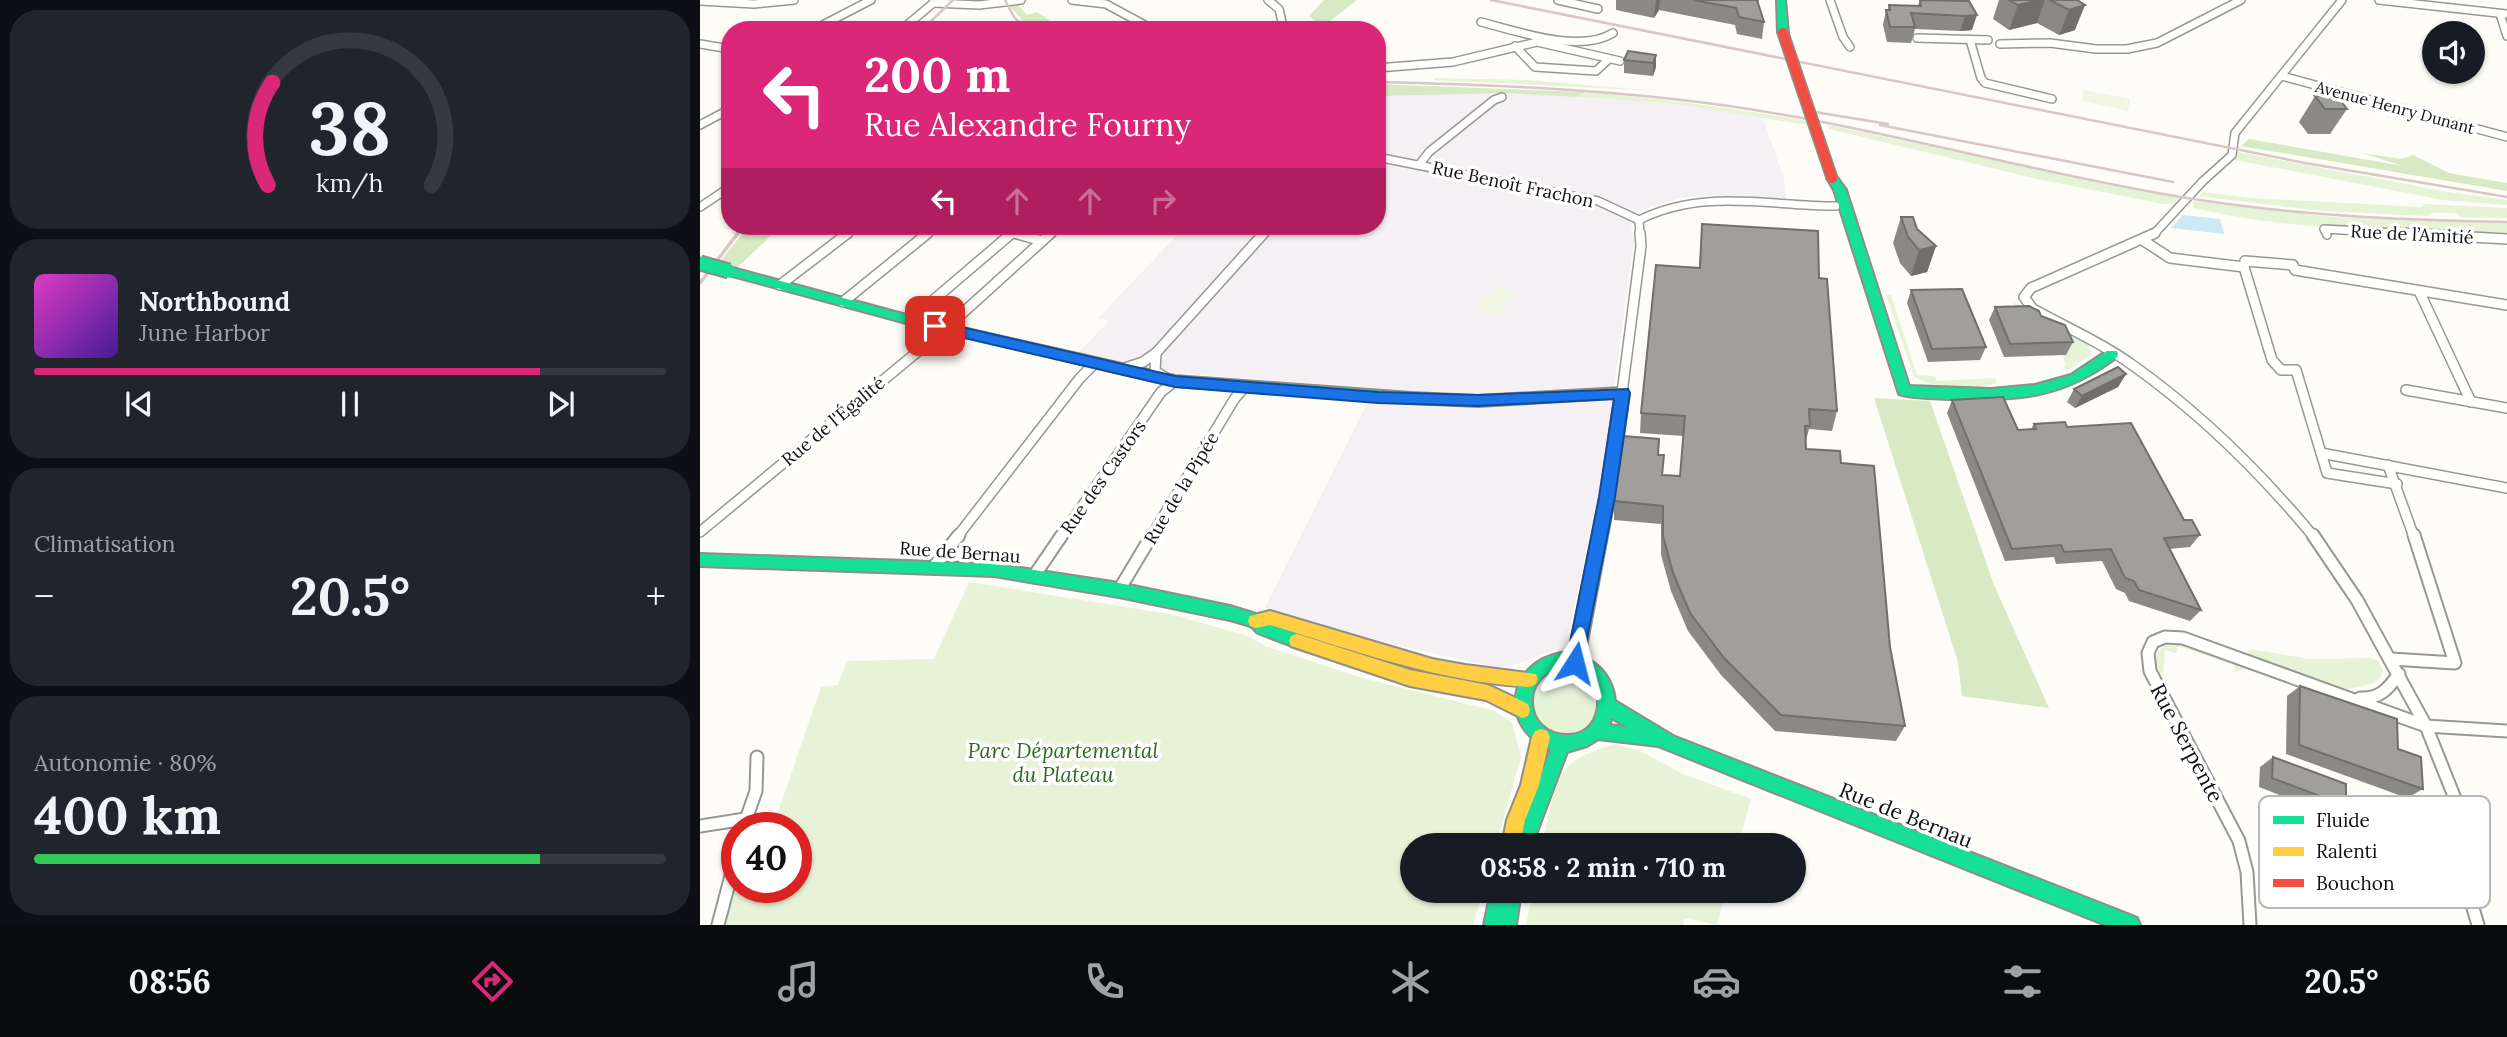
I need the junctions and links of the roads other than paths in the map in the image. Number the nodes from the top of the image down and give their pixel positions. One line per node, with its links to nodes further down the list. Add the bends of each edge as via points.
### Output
1 (794, 0): 12 (street, via 754,4)
2 (870, 0): 16 (street)
3 (1021, 0): 13 (street, via 979,5)
4 (1072, 0): 18 (street, via 1106,4)
5 (1268, 0): 19 (street, via 1279,9)
6 (1558, 0): 14 (street)
7 (1781, 0): 44 (street, bridge, via 1783,33)
8 (1830, 0): 30 (street)
9 (2241, 0): 25 (street, via 2157,43 2127,49 2050,43 1994,48)
10 (2342, 0): 35 (street)
11 (2379, 0): 15 (street)
12 (700, 1)
13 (935, 2): 17 (street)
14 (1598, 9)
15 (2503, 14): 23 (street)
16 (830, 21)
17 (912, 21)
18 (1137, 21)
19 (1282, 21)
20 (1481, 22): 21 (street)
21 (1529, 32): 26 (street); 28 (street)
22 (1613, 33): 26 (street, via 1607,38)
23 (2507, 36)
24 (1917, 38): 25 (street)
25 (1971, 40): 37 (street, via 1983,82)
26 (1571, 41): 31 (street)
27 (700, 44): 29 (street)
28 (1519, 45): 31 (street, via 1541,42); 32 (street, via 1531,64 1540,68 1596,71); 34 (street, via 1453,62)
29 (721, 47)
30 (1850, 47)
31 (1565, 48): 32 (street)
32 (1609, 59): 33 (street)
33 (1620, 61)
34 (1386, 67)
35 (2282, 76): 40 (street, Avenue Henry Dunant); 57 (street, via 2235,133 2232,155)
36 (1502, 97): 42 (street, via 1429,152)
37 (2052, 99)
38 (721, 114): 39 (street)
39 (700, 125)
40 (2507, 137)
41 (1386, 159): 42 (street, Rue Benoît Frachon)
42 (1419, 165): 46 (street, Rue Benoît Frachon, via 1598,201)
43 (721, 193): 45 (street)
44 (1841, 205): 46 (street, via 1693,203); 47 (street); 58 (street)
45 (700, 207)
46 (1639, 220): 75 (street, via 1641,246)
47 (1850, 231): 58 (street); 61 (street, via 1852,251)
48 (845, 235): 62 (street)
49 (926, 235): 64 (street)
50 (1011, 235): 66 (street)
51 (1020, 235): 56 (street)
52 (1049, 235): 56 (street, Rue de l'Égalité)
53 (1263, 235): 68 (street)
54 (2326, 235): 55 (street, Rue de l’Amitié, via 2324,229)
55 (2507, 239)
56 (1042, 241): 67 (street, Rue de l'Égalité)
57 (2144, 241): 60 (street, via 2170,258); 69 (street, via 2031,288 2024,297 2033,309)
58 (1860, 254): 61 (street)
59 (700, 263): 62 (street, bridge)
60 (2244, 267): 63 (street, via 2245,261 2280,263 2293,265 2295,270); 78 (street, via 2272,360 2281,370 2296,370)
61 (1867, 275): 69 (street, via 1904,391 1943,394 2042,388 2075,378)
62 (780, 285): 64 (street)
63 (2419, 291): 65 (street); 76 (street)
64 (843, 302): 66 (street)
65 (2507, 305)
66 (910, 320): 67 (street)
67 (945, 328): 70 (street); 82 (street, Rue de l'Égalité)
68 (1156, 353): 71 (street); 72 (street, via 1156,371)
69 (2112, 354): 88 (street, via 2145,373 2202,420 2275,490 2316,539)
70 (1094, 364): 71 (street); 84 (street)
71 (1120, 369): 72 (street)
72 (1172, 381): 73 (street); 85 (street, Rue des Castors)
73 (1245, 387): 75 (street, via 1478,401); 86 (street, Rue de la Pipée)
74 (2406, 390): 76 (street)
75 (1622, 393): 89 (street)
76 (2471, 401): 77 (street)
77 (2507, 408)
78 (2320, 453): 79 (street); 80 (street, via 2327,473)
79 (2388, 465): 80 (street); 81 (street)
80 (2397, 484): 88 (street, via 2455,663)
81 (2506, 490)
82 (700, 532)
83 (700, 560): 84 (street, Rue de Bernau)
84 (933, 568): 85 (street, Rue de Bernau)
85 (1034, 576): 86 (street, Rue de Bernau)
86 (1119, 590): 87 (street, Rue de Bernau)
87 (1256, 621): 91 (street, Rue de Bernau, via 1270,618 1494,679); 94 (street, Rue de Bernau, via 1314,648 1410,678 1488,693)
88 (2391, 659): 90 (street)
89 (1575, 663): 91 (street, via 1550,665); 93 (street, via 1596,673 1604,683)
90 (2399, 674): 92 (street, Rue Serpente, via 2385,694); 95 (street)
91 (1530, 679): 94 (street)
92 (2352, 697): 95 (street, Rue Serpente); 116 (street, Rue Serpente, via 2183,638 2166,636 2149,646 2147,660 2155,683 2242,849 2250,880)
93 (1608, 706): 96 (street); 99 (street, Rue de Bernau)
94 (1522, 710): 98 (street, via 1532,730)
95 (2426, 726): 97 (street, Rue Serpente); 102 (street)
96 (1595, 731): 99 (street, Rue de Bernau); 100 (street)
97 (2507, 731)
98 (1542, 737): 100 (street); 106 (street)
99 (1667, 742): 115 (street, Rue de Bernau)
100 (1562, 743): 107 (street)
101 (757, 757): 103 (street, via 756,791)
102 (2454, 796)
103 (748, 812)
104 (721, 825): 105 (street)
105 (700, 826)
106 (1513, 833)
107 (1527, 833)
108 (724, 903): 112 (street)
109 (1498, 903): 113 (street)
110 (1509, 903): 114 (street)
111 (2474, 908): 117 (street)
112 (718, 925)
113 (1494, 925)
114 (1506, 925)
115 (2130, 925)
116 (2250, 925)
117 (2479, 925)

